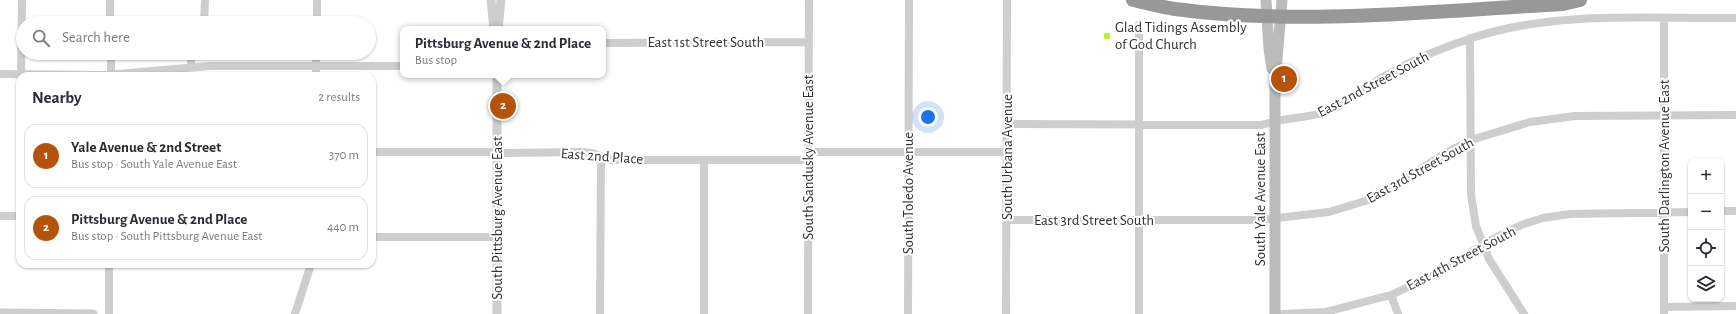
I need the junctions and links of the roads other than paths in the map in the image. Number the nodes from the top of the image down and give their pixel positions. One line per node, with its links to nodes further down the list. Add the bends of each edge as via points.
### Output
1 (22, 0): 15 (street)
2 (110, 0): 16 (street)
3 (205, 0): 17 (street)
4 (317, 0): 18 (street)
5 (491, 0): 23 (street)
6 (501, 0): 24 (street)
7 (809, 0): 26 (street, South Sandusky Avenue East)
8 (909, 0): 51 (street, South Toledo Avenue)
9 (1007, 0): 46 (street, South Urbana Avenue)
10 (1133, 0): 14 (highway, via 1174,9)
11 (1266, 0): 14 (main road, South Yale Avenue East)
12 (1282, 0): 19 (main road, South Yale Avenue East)
13 (1580, 0): 19 (highway, via 1563,4 1439,13)
14 (1267, 15): 19 (highway); 42 (main road, South Yale Avenue East)
15 (22, 16)
16 (110, 16)
17 (204, 16)
18 (317, 16)
19 (1281, 16): 42 (main road, South Yale Avenue East)
20 (1736, 18): 21 (street, East 2nd Street South)
21 (1664, 19): 25 (street, East 2nd Street South, via 1565,19 1502,29); 44 (street, South Darlington Avenue East)
22 (1139, 25): 47 (street)
23 (494, 26)
24 (498, 26)
25 (1470, 38): 45 (street, East 2nd Street South, via 1418,58 1328,111 1311,117); 48 (street)
26 (808, 42): 27 (street, East 1st Street South); 53 (street, South Sandusky Avenue East)
27 (606, 43)
28 (21, 60): 35 (street)
29 (110, 60): 36 (street)
30 (191, 60): 34 (street)
31 (316, 60): 32 (street)
32 (316, 66): 33 (street); 34 (street); 38 (street)
33 (400, 66)
34 (191, 67): 37 (street)
35 (21, 72)
36 (111, 72)
37 (141, 72)
38 (316, 72)
39 (0, 74): 40 (street)
40 (16, 75)
41 (497, 78): 50 (street, South Pittsburg Avenue East)
42 (1275, 83): 45 (main road, South Yale Avenue East)
43 (1736, 115): 44 (street, East 3rd Street South)
44 (1664, 116): 48 (street, East 3rd Street South, via 1552,118 1510,127); 58 (street, South Darlington Avenue East)
45 (1274, 122): 47 (street, East 2nd Street South, via 1261,125); 62 (main road, South Yale Avenue East)
46 (1007, 124): 47 (street, East 2nd Street South); 52 (street, South Urbana Avenue)
47 (1140, 125): 64 (street)
48 (1471, 140): 62 (street, East 3rd Street South, via 1375,198 1329,212); 67 (street, via 1471,195 1476,226)
49 (376, 152): 50 (street, East 2nd Place)
50 (496, 152): 54 (street, East 2nd Place, via 582,152); 66 (street, South Pittsburg Avenue East)
51 (908, 152): 52 (street, East 2nd Place); 53 (street, East 2nd Place); 81 (street, South Toledo Avenue)
52 (1006, 152): 63 (street, South Urbana Avenue)
53 (808, 156): 55 (street, East 2nd Place); 80 (street, South Sandusky Avenue East)
54 (601, 157): 55 (street, East 2nd Place, via 611,160); 78 (street)
55 (704, 160): 79 (street)
56 (1724, 211): 57 (street)
57 (1736, 211)
58 (1664, 212): 59 (street, East 4th Street South); 67 (street, East 4th Street South, via 1570,214 1543,218 1521,225); 72 (street, South Darlington Avenue East)
59 (1688, 212)
60 (0, 216): 61 (street)
61 (16, 216)
62 (1275, 218): 64 (street, East 3rd Street South); 84 (main road, South Yale Avenue East)
63 (1006, 220): 64 (street, East 3rd Street South); 82 (street, South Urbana Avenue)
64 (1140, 220): 83 (street)
65 (376, 237): 66 (street)
66 (497, 237): 77 (street, South Pittsburg Avenue East)
67 (1483, 245): 70 (street, East 4th Street South, via 1436,274); 87 (street, via 1497,274)
68 (109, 268): 75 (street)
69 (310, 268): 76 (street)
70 (1391, 295): 85 (street, East 4th Street South, via 1325,312); 86 (street)
71 (1736, 306): 72 (street)
72 (1664, 310)
73 (0, 313): 74 (street)
74 (93, 314)
75 (109, 314)
76 (295, 314)
77 (497, 314)
78 (600, 314)
79 (704, 314)
80 (808, 314)
81 (908, 314)
82 (1006, 314)
83 (1139, 314)
84 (1275, 314)
85 (1282, 314)
86 (1398, 314)
87 (1524, 314)

